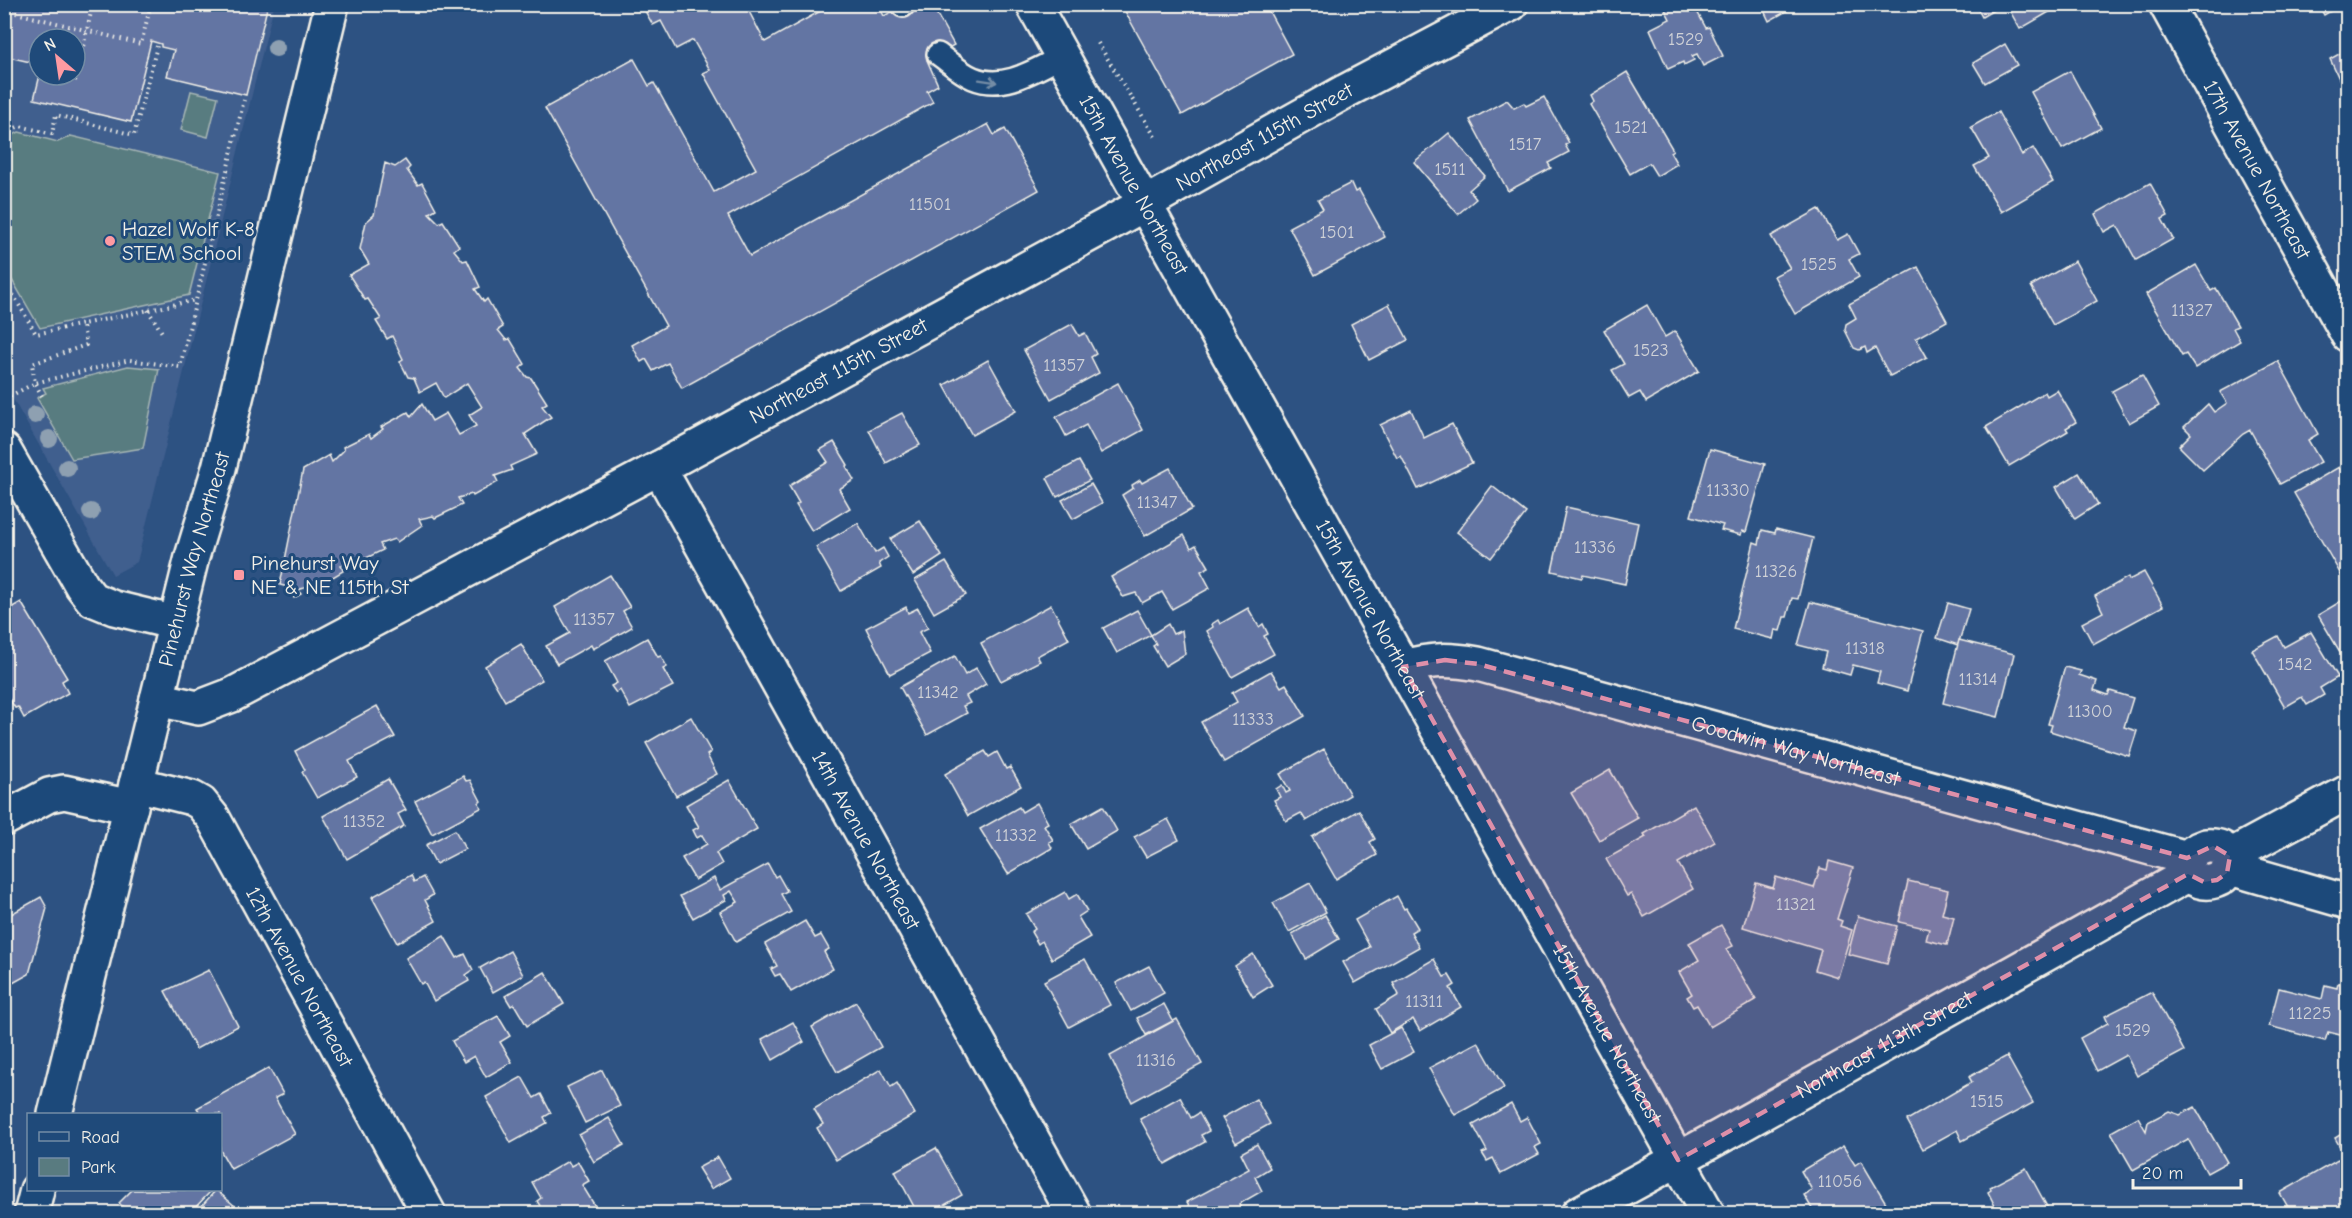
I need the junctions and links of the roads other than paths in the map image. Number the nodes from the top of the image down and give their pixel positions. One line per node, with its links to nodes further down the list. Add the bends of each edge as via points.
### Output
1 (332, 4): 11 (street, Pinehurst Way Northeast, via 219,468)
2 (1033, 4): 6 (street, 15th Avenue Northeast)
3 (1510, 4): 7 (street, Northeast 115th Street)
4 (2166, 4): 8 (street, 17th Avenue Northeast)
5 (938, 54): 6 (lane, one-way to 6, via 972,78 994,84)
6 (1063, 56): 7 (street, 15th Avenue Northeast)
7 (1145, 204): 10 (street, Northeast 115th Street); 12 (street, 15th Avenue Northeast)
8 (2348, 335)
9 (4, 450): 11 (street, via 92,599 114,609)
10 (659, 468): 13 (street, Northeast 115th Street, via 224,699 198,708); 25 (street, 14th Avenue Northeast)
11 (176, 623): 13 (street, Pinehurst Way Northeast)
12 (1403, 668): 18 (street, Goodwin Way Northeast, via 1428,660 1478,664); 21 (street, 15th Avenue Northeast)
13 (157, 699): 15 (street, Pinehurst Way Northeast)
14 (2348, 792): 17 (street)
15 (134, 795): 16 (street, via 64,792 49,795); 20 (street, Pinehurst Way Northeast); 24 (street, 12th Avenue Northeast, via 192,798 213,818)
16 (4, 819)
17 (2230, 862): 18 (street, Goodwin Way Northeast, via 2222,877 2211,882 2198,881); 19 (street)
18 (2188, 866): 21 (street, Northeast 113th Street)
19 (2348, 902)
20 (55, 1113)
21 (1678, 1160): 26 (street, Northeast 113th Street); 27 (street, 15th Avenue Northeast)
22 (37, 1191): 23 (street)
23 (31, 1214)
24 (429, 1214)
25 (1074, 1214)
26 (1578, 1214)
27 (1708, 1214)

